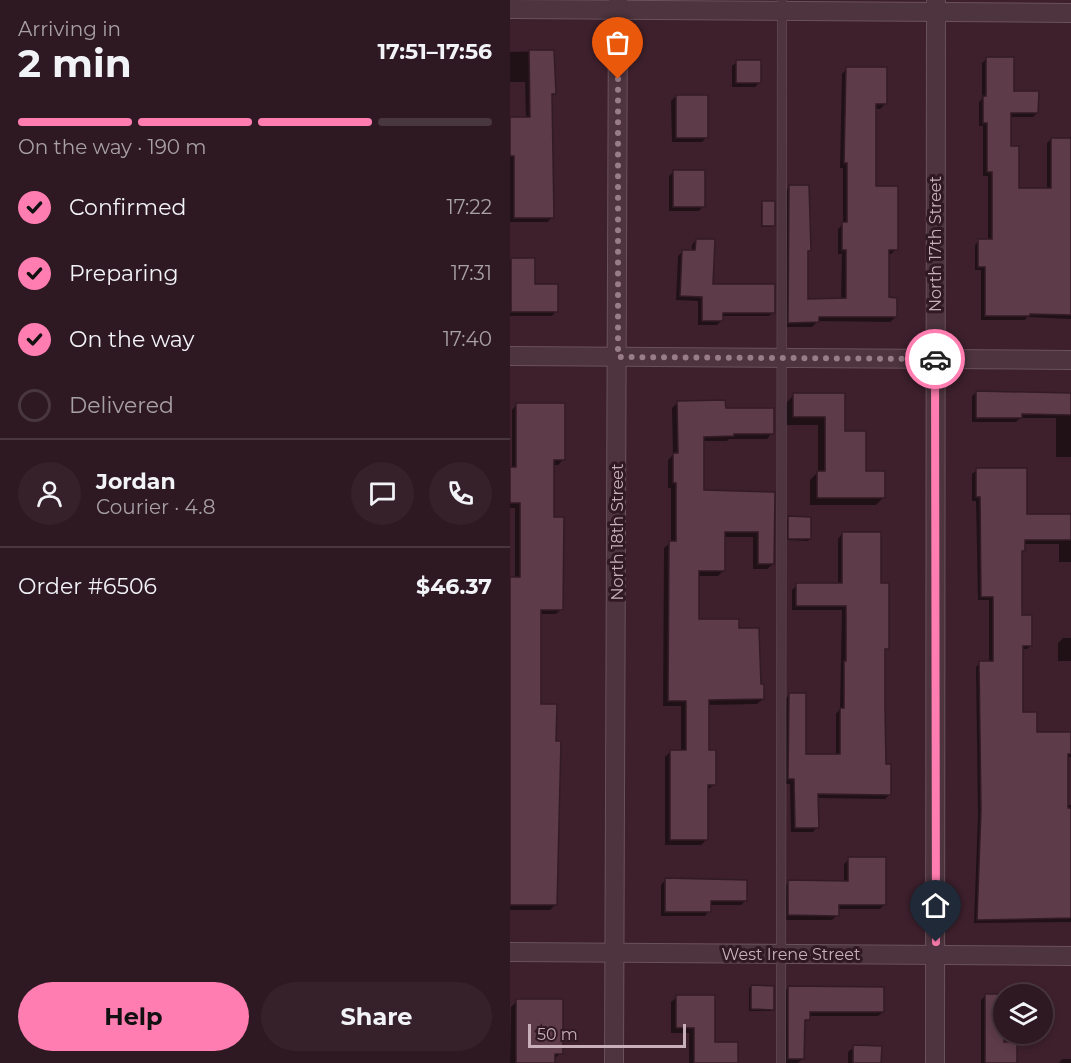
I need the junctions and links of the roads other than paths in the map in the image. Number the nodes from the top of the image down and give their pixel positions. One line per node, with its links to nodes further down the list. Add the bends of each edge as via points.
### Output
1 (618, 5): 2 (street); 4 (street); 7 (street, North 18th Street)
2 (782, 5): 3 (street); 8 (lane)
3 (936, 6): 5 (street); 9 (street, North 17th Street)
4 (510, 9)
5 (1071, 13)
6 (510, 356): 7 (street)
7 (618, 357): 8 (street); 12 (street, North 18th Street)
8 (782, 358): 9 (street); 13 (lane)
9 (935, 359): 10 (street); 14 (street, North 17th Street)
10 (1071, 360)
11 (510, 952): 12 (street, West Irene Street)
12 (615, 953): 13 (street, West Irene Street); 16 (street, North 18th Street)
13 (781, 954): 14 (street, West Irene Street); 17 (lane)
14 (936, 955): 15 (street, West Irene Street); 18 (street, North 17th Street)
15 (1071, 956)
16 (614, 1063)
17 (781, 1063)
18 (935, 1063)

